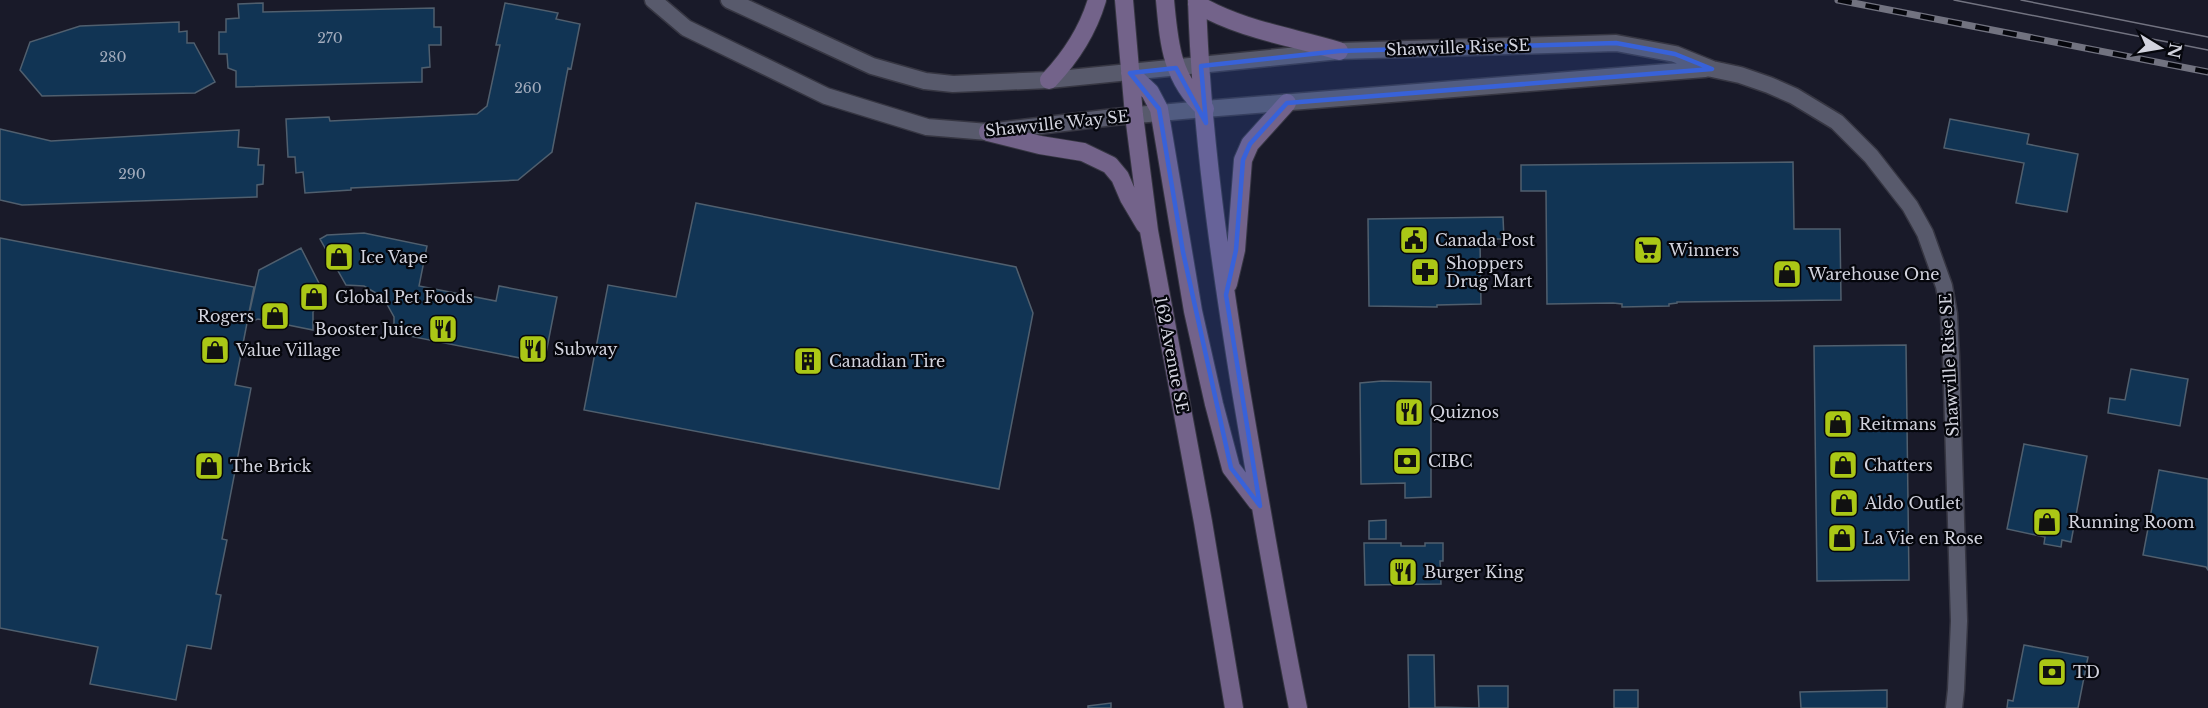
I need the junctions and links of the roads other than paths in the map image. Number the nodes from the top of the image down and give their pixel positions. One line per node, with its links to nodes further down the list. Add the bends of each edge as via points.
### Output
1 (653, 0): 17 (street, Shawville Way SE, via 686,28 826,96 927,127)
2 (729, 0): 12 (street, via 837,52 898,74 953,84)
3 (1096, 0): 12 (main road, via 1086,28)
4 (1124, 0): 11 (main road, 162 Avenue SE)
5 (1165, 0): 9 (main road)
6 (1197, 2): 7 (main road, via 1214,14 1256,30); 8 (main road)
7 (1339, 51): 8 (street, Shawville Rise SE); 10 (street, Shawville Rise SE, via 1616,43 1675,54)
8 (1202, 66): 9 (street); 14 (main road)
9 (1176, 68): 11 (street); 14 (main road, via 1190,95)
10 (1712, 69): 13 (street, Shawville Rise SE); 25 (street, Shawville Rise SE, via 1769,85 1837,122 1871,156 1910,206 1936,260 1949,314 1951,356 1959,621)
11 (1130, 73): 12 (street); 15 (main road, via 1150,92); 16 (main road, 162 Avenue SE)
12 (1049, 80)
13 (1287, 103): 14 (street, Shawville Rise SE); 19 (main road, via 1250,144 1243,160 1236,250)
14 (1204, 109): 15 (street, Shawville Way SE); 19 (main road)
15 (1160, 113): 16 (street, Shawville Way SE); 20 (main road, via 1193,311 1214,404 1231,468)
16 (1134, 115): 17 (street, Shawville Way SE); 18 (main road, 162 Avenue SE)
17 (988, 132): 18 (main road, via 1083,152 1110,165)
18 (1149, 231): 21 (main road, 162 Avenue SE)
19 (1226, 295): 20 (main road)
20 (1260, 506): 24 (main road)
21 (1227, 665): 22 (main road); 23 (main road, 162 Avenue SE)
22 (1227, 708)
23 (1234, 708)
24 (1298, 708)
25 (1954, 708)

